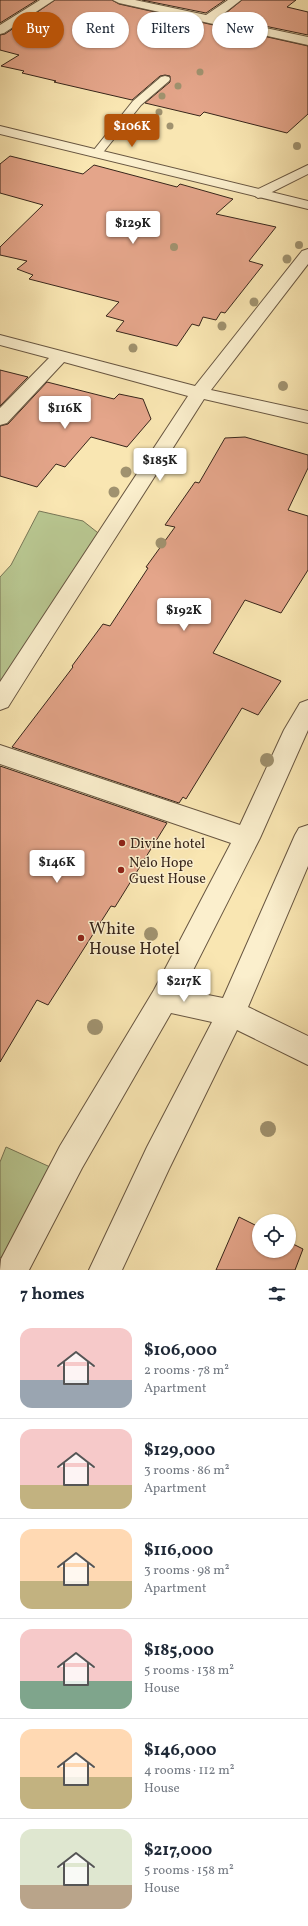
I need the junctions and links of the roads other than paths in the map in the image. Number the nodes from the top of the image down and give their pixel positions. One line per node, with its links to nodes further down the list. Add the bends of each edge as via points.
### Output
1 (48, 0): 5 (street)
2 (119, 0): 4 (street)
3 (235, 0): 4 (street)
4 (209, 18): 6 (street)
5 (0, 30)
6 (308, 41)
7 (165, 80): 9 (lane, via 137,102)
8 (0, 130): 9 (street)
9 (97, 153): 11 (street)
10 (308, 169): 11 (lane)
11 (258, 194): 12 (street)
12 (308, 206)
13 (308, 254): 16 (street)
14 (0, 340): 15 (street)
15 (61, 356): 16 (street); 18 (street)
16 (199, 393): 17 (street); 19 (street)
17 (308, 417)
18 (0, 419)
19 (0, 701)
20 (308, 709): 23 (street)
21 (0, 754): 23 (street)
22 (308, 835): 25 (street)
23 (247, 838): 24 (street)
24 (164, 999): 25 (street); 27 (street, via 71,1157)
25 (231, 1013): 26 (street); 28 (street)
26 (308, 1051)
27 (12, 1270)
28 (105, 1270)

